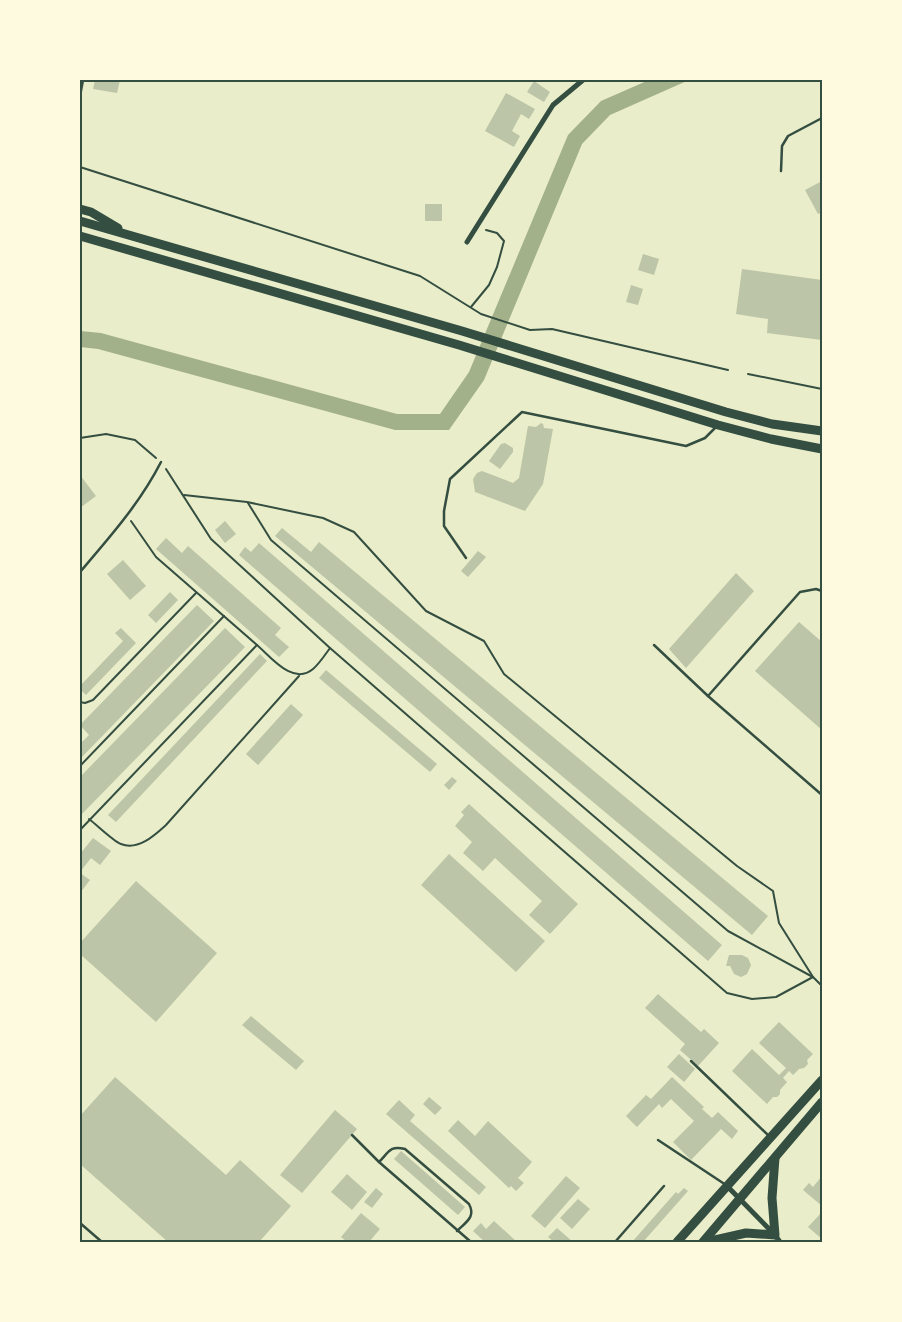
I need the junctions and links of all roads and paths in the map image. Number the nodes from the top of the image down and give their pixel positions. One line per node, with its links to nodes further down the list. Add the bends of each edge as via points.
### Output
1 (83, 80): 3 (lane)
2 (583, 80): 9 (street, via 553,105)
3 (80, 96)
4 (822, 118): 6 (lane, via 788,136 780,154)
5 (80, 168): 13 (path, via 420,276)
6 (781, 171)
7 (80, 209): 10 (main road)
8 (80, 221): 10 (main road)
9 (476, 227): 12 (street); 13 (path, via 497,233 504,241 489,285)
10 (129, 234): 18 (main road, via 462,330 726,412 772,424)
11 (80, 236): 17 (main road, via 524,364)
12 (467, 242)
13 (470, 307): 14 (path, via 481,314 530,330 552,328)
14 (728, 370)
15 (748, 374): 16 (path)
16 (822, 389)
17 (718, 425): 20 (main road); 25 (lane, via 705,438 686,446 522,412 450,479 444,526)
18 (822, 431)
19 (80, 438): 21 (path, via 106,434 135,440)
20 (822, 449)
21 (161, 462): 22 (path); 24 (lane)
22 (184, 495): 23 (path); 32 (path, via 211,539)
23 (247, 502): 40 (path, via 271,540 728,931); 40 (path, via 323,518 354,532 426,611 484,641 504,674 737,866 773,891 779,922)
24 (127, 516): 26 (lane); 28 (path, via 156,557)
25 (466, 558)
26 (80, 572)
27 (822, 590): 34 (lane, via 800,592)
28 (197, 592): 29 (path); 35 (path, via 93,700)
29 (224, 616): 30 (path); 36 (path)
30 (257, 645): 33 (path, via 287,672); 38 (path)
31 (654, 645): 34 (lane)
32 (330, 648): 33 (path, via 312,670); 40 (path, via 727,993 752,998 776,997)
33 (300, 675): 38 (path, via 150,839 132,846 120,844)
34 (708, 696): 37 (lane)
35 (80, 702)
36 (80, 766)
37 (822, 795)
38 (89, 819): 39 (path)
39 (80, 830)
40 (813, 977): 41 (path)
41 (822, 986)
42 (690, 1061): 47 (lane)
43 (822, 1080): 44 (main road)
44 (808, 1095): 45 (main road, via 811,1104); 47 (main road)
45 (821, 1104): 49 (main road)
46 (352, 1135): 50 (lane)
47 (770, 1137): 51 (main road)
48 (658, 1140): 51 (lane)
49 (775, 1157): 53 (main road); 56 (main road, via 772,1198)
50 (380, 1162): 55 (lane); 55 (lane, via 391,1149 405,1149 469,1204 471,1217)
51 (726, 1185): 53 (street); 60 (main road)
52 (664, 1186): 59 (lane)
53 (740, 1200): 56 (street); 61 (main road)
54 (80, 1223): 57 (lane)
55 (457, 1231): 58 (lane)
56 (777, 1238): 61 (main road, via 746,1233)
57 (102, 1242)
58 (471, 1242)
59 (615, 1242)
60 (677, 1242)
61 (705, 1242)

